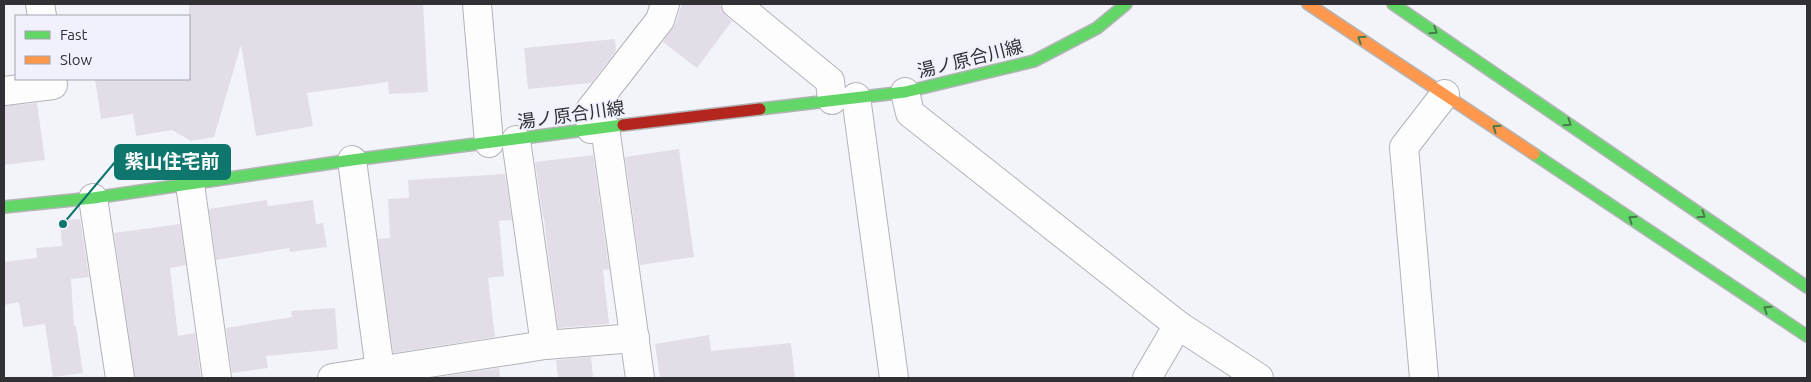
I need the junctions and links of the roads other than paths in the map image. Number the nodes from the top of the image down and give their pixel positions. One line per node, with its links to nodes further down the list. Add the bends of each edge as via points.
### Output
1 (477, 4): 14 (street)
2 (665, 4): 12 (street, via 660,20 590,110)
3 (736, 4): 11 (street, via 830,81)
4 (1126, 4): 9 (main road, 湯ノ原合川線, via 1097,28 1034,61)
5 (1308, 4): 10 (main road, one-way to 5)
6 (1394, 4): 19 (main road, one-way to 19)
7 (52, 80): 8 (street, via 53,85)
8 (4, 91)
9 (905, 92): 11 (main road, 湯ノ原合川線); 20 (street, via 910,114)
10 (1445, 94): 21 (main road, one-way to 10); 32 (street, via 1404,147)
11 (844, 98): 12 (main road, 湯ノ原合川線); 29 (street)
12 (598, 128): 13 (main road, 湯ノ原合川線); 22 (street)
13 (516, 140): 14 (main road, 湯ノ原合川線); 23 (street)
14 (489, 143): 15 (main road, 湯ノ原合川線)
15 (352, 160): 16 (main road, 湯ノ原合川線); 24 (street)
16 (190, 184): 17 (main road, 湯ノ原合川線); 26 (street)
17 (93, 198): 18 (main road, 湯ノ原合川線); 25 (street)
18 (4, 207)
19 (1807, 287)
20 (1178, 325): 30 (street); 31 (street)
21 (1807, 336)
22 (635, 338): 23 (street); 28 (street)
23 (545, 345): 24 (street)
24 (380, 375): 27 (street)
25 (120, 378)
26 (217, 378)
27 (332, 378)
28 (640, 378)
29 (894, 378)
30 (1147, 378)
31 (1259, 378)
32 (1424, 378)

